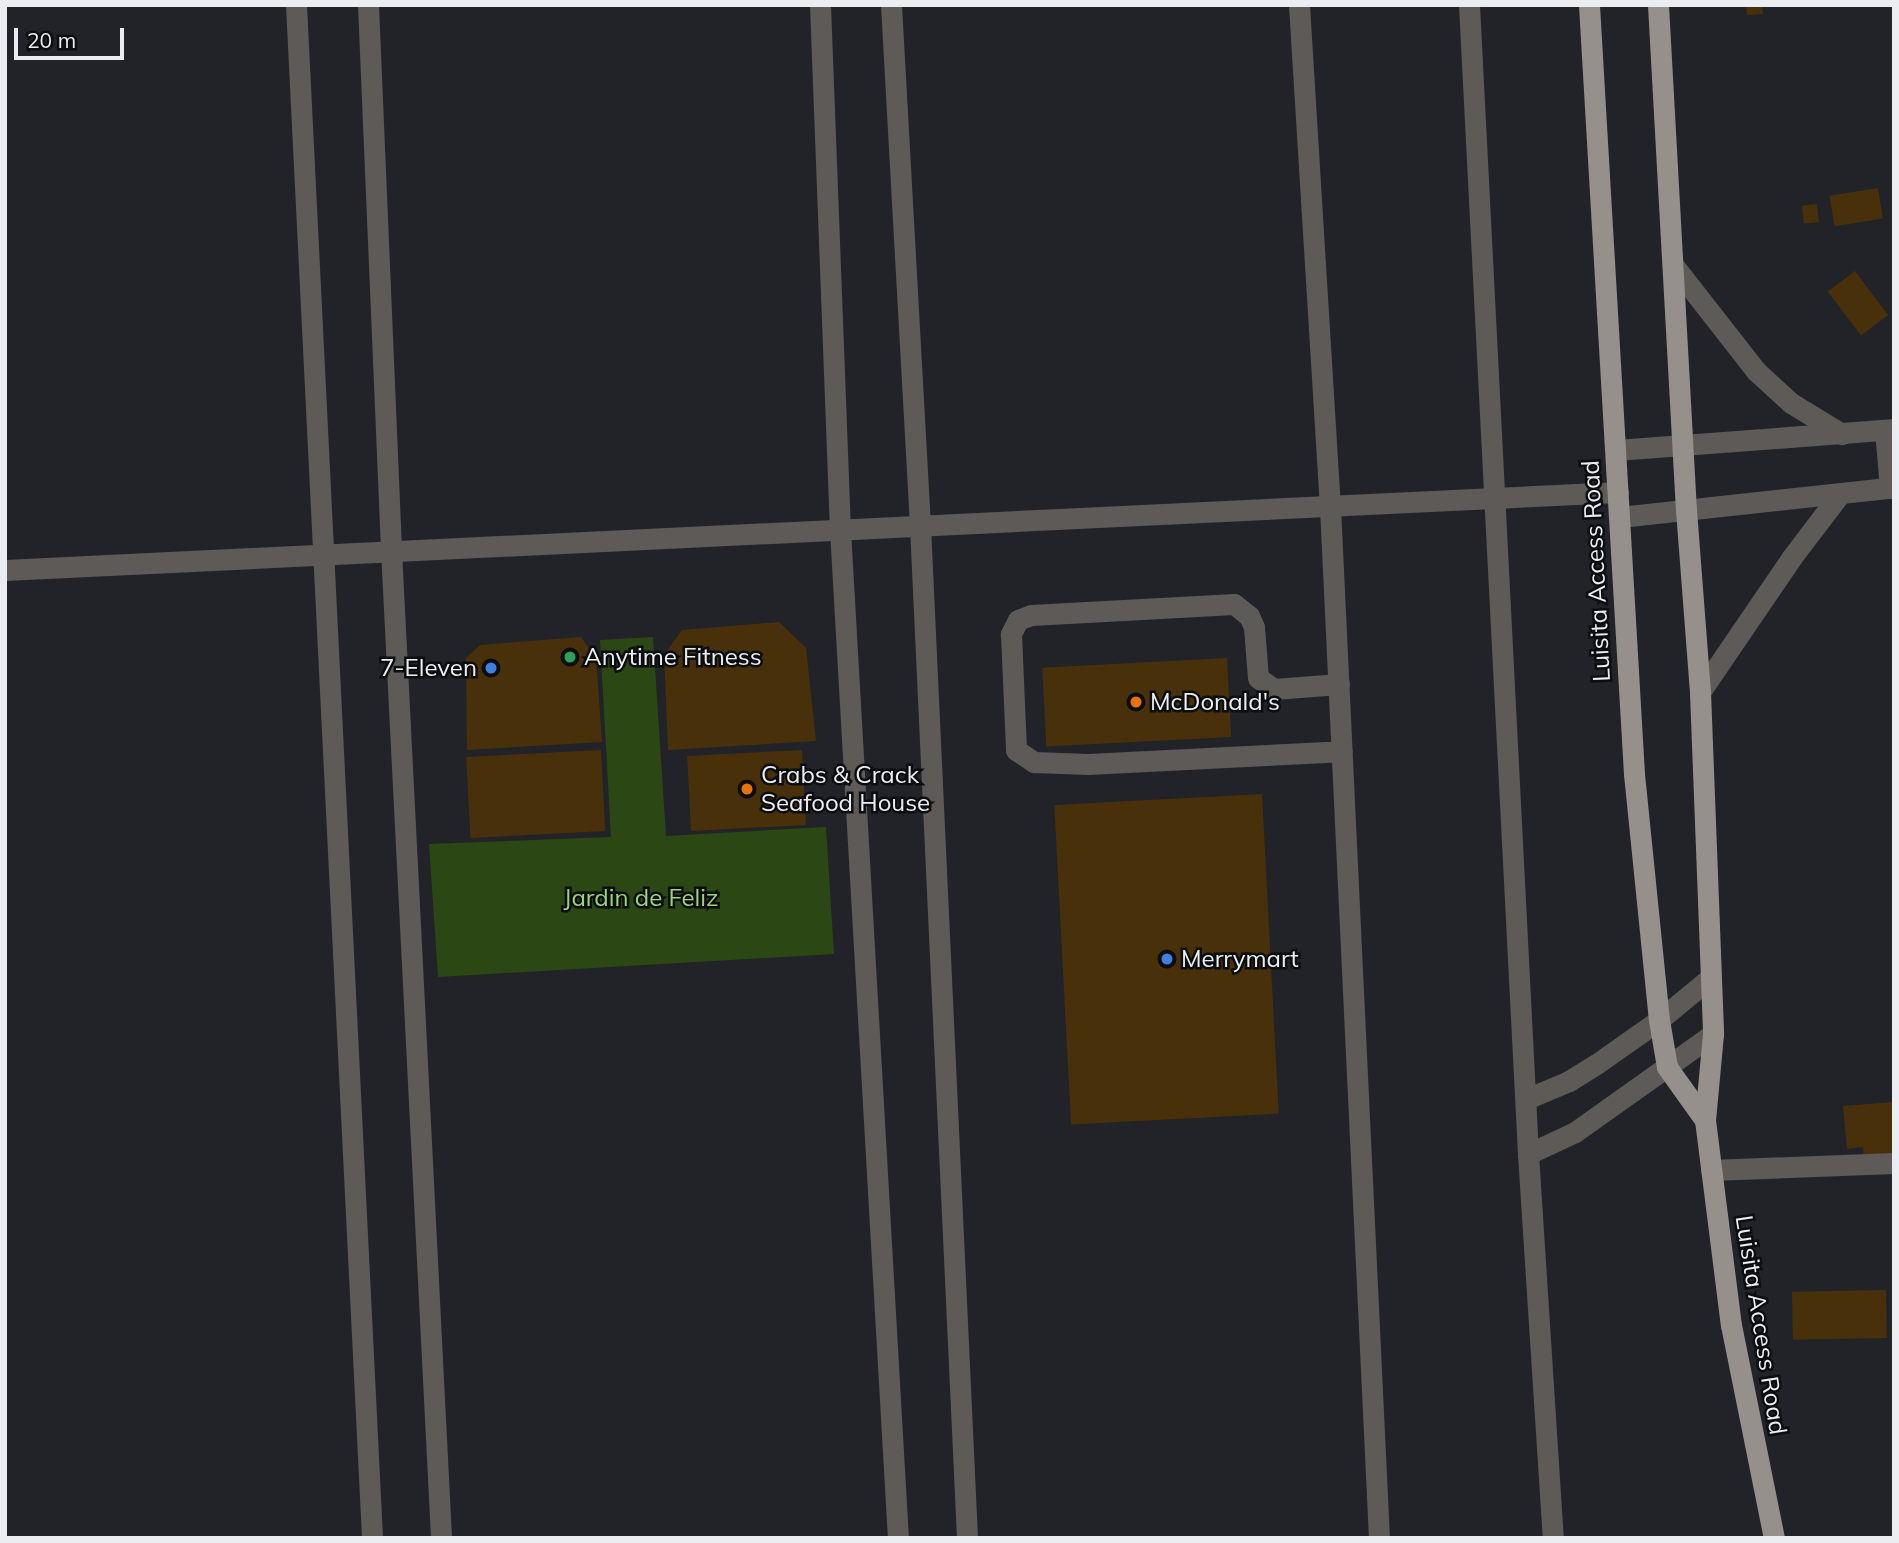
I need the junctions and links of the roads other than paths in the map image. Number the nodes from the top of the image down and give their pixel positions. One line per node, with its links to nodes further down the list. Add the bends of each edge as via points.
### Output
1 (296, 5): 24 (street)
2 (368, 5): 23 (street)
3 (820, 5): 22 (street)
4 (891, 5): 21 (street)
5 (1299, 5): 18 (street)
6 (1469, 5): 17 (street)
7 (1589, 5): 13 (main road, Luisita Access Road)
8 (1658, 5): 9 (main road, Luisita Access Road)
9 (1674, 266): 11 (street, via 1756,371 1791,403); 12 (main road, Luisita Access Road)
10 (1889, 430): 11 (street); 14 (street)
11 (1842, 434): 12 (street)
12 (1683, 445): 13 (street); 19 (main road, Luisita Access Road)
13 (1616, 450): 15 (main road, Luisita Access Road)
14 (1892, 488): 16 (street)
15 (1618, 492): 17 (street); 20 (main road, Luisita Access Road)
16 (1840, 495): 19 (street); 27 (street)
17 (1496, 499): 18 (street); 33 (street)
18 (1330, 507): 21 (street); 26 (street)
19 (1686, 510): 20 (street); 27 (main road, Luisita Access Road)
20 (1620, 517): 30 (main road, Luisita Access Road, via 1634,774)
21 (920, 526): 22 (street); 41 (street)
22 (840, 530): 23 (street); 40 (street)
23 (391, 550): 24 (street); 39 (street)
24 (321, 553): 25 (street); 38 (street)
25 (5, 570)
26 (1339, 684): 28 (street); 28 (street, via 1275,689 1258,678 1254,627 1250,616 1234,604 1031,615 1018,620 1011,634 1016,750 1034,762 1088,764)
27 (1700, 692): 29 (main road, Luisita Access Road)
28 (1342, 751): 42 (street)
29 (1710, 978): 30 (street); 31 (main road, Luisita Access Road)
30 (1659, 1020): 32 (main road, Luisita Access Road); 33 (street, via 1569,1081)
31 (1713, 1034): 32 (street); 34 (main road, Luisita Access Road)
32 (1667, 1067): 34 (main road, Luisita Access Road); 35 (street, via 1575,1132)
33 (1526, 1099): 35 (street)
34 (1705, 1120): 37 (main road, Luisita Access Road)
35 (1528, 1154): 43 (street)
36 (1894, 1163): 37 (street)
37 (1711, 1170): 44 (main road, Luisita Access Road, via 1731,1325)
38 (372, 1538)
39 (441, 1538)
40 (898, 1538)
41 (967, 1538)
42 (1379, 1538)
43 (1553, 1538)
44 (1774, 1538)

